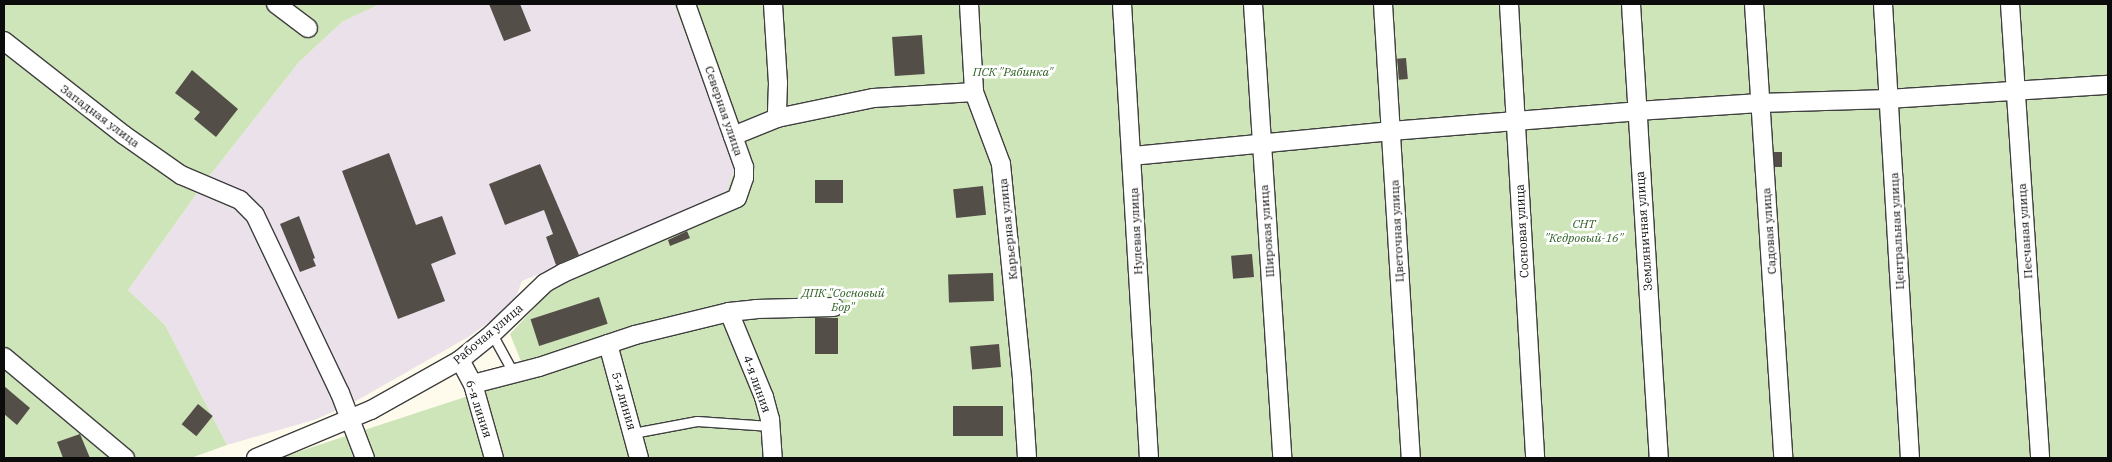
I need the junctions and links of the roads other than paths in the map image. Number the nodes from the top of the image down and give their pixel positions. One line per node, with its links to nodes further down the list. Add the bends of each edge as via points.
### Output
1 (276, 4): 13 (street)
2 (686, 4): 24 (street, Северная улица)
3 (773, 4): 21 (street)
4 (969, 4): 17 (street, Карьерная улица)
5 (1122, 4): 26 (street, Нулевая улица)
6 (1253, 4): 25 (street, Широкая улица)
7 (1383, 4): 23 (street, Цветочная улица)
8 (1508, 4): 22 (street, Сосновая улица)
9 (1631, 4): 20 (street, Земляничная улица)
10 (1754, 4): 19 (street, Садовая улица)
11 (1883, 4): 18 (street, Центральная улица)
12 (2010, 4): 16 (street, Песчаная улица)
13 (308, 28)
14 (4, 41): 36 (street, Западная улица, via 124,135 181,175 240,200 256,215)
15 (2108, 84): 16 (street)
16 (2016, 89): 18 (street); 53 (street, Песчаная улица)
17 (974, 92): 21 (street, via 874,98); 45 (street, Карьерная улица, via 1001,164)
18 (1889, 99): 19 (street); 52 (street, Центральная улица)
19 (1760, 103): 20 (street); 51 (street, Садовая улица)
20 (1637, 111): 22 (street); 50 (street, Земляничная улица)
21 (777, 118): 24 (street)
22 (1515, 123): 23 (street); 49 (street, Сосновая улица)
23 (1391, 131): 25 (street); 48 (street, Цветочная улица)
24 (733, 136): 27 (street, Северная улица, via 744,167 744,178 737,198)
25 (1262, 145): 26 (street); 47 (street, Широкая улица)
26 (1132, 156): 46 (street, Нулевая улица)
27 (718, 207): 30 (street, Рабочая улица, via 545,283)
28 (834, 308): 29 (street)
29 (729, 312): 31 (street); 37 (street, 4-я линия, via 764,397)
30 (492, 334): 33 (street, Рабочая улица); 34 (lane)
31 (608, 344): 34 (street); 38 (street, 5-я линия)
32 (4, 358): 39 (street)
33 (460, 360): 35 (street, 6-я линия); 36 (street, Рабочая улица)
34 (514, 374): 35 (street)
35 (473, 384): 42 (street, 6-я линия)
36 (351, 419): 40 (street, Рабочая улица); 41 (street, Западная улица)
37 (770, 426): 38 (lane, via 697,421); 44 (street, 4-я линия)
38 (633, 434): 43 (street, 5-я линия)
39 (125, 458)
40 (256, 458)
41 (365, 458)
42 (494, 458)
43 (639, 458)
44 (773, 458)
45 (1027, 458)
46 (1149, 458)
47 (1282, 458)
48 (1411, 458)
49 (1535, 458)
50 (1659, 458)
51 (1784, 458)
52 (1910, 458)
53 (2040, 458)

